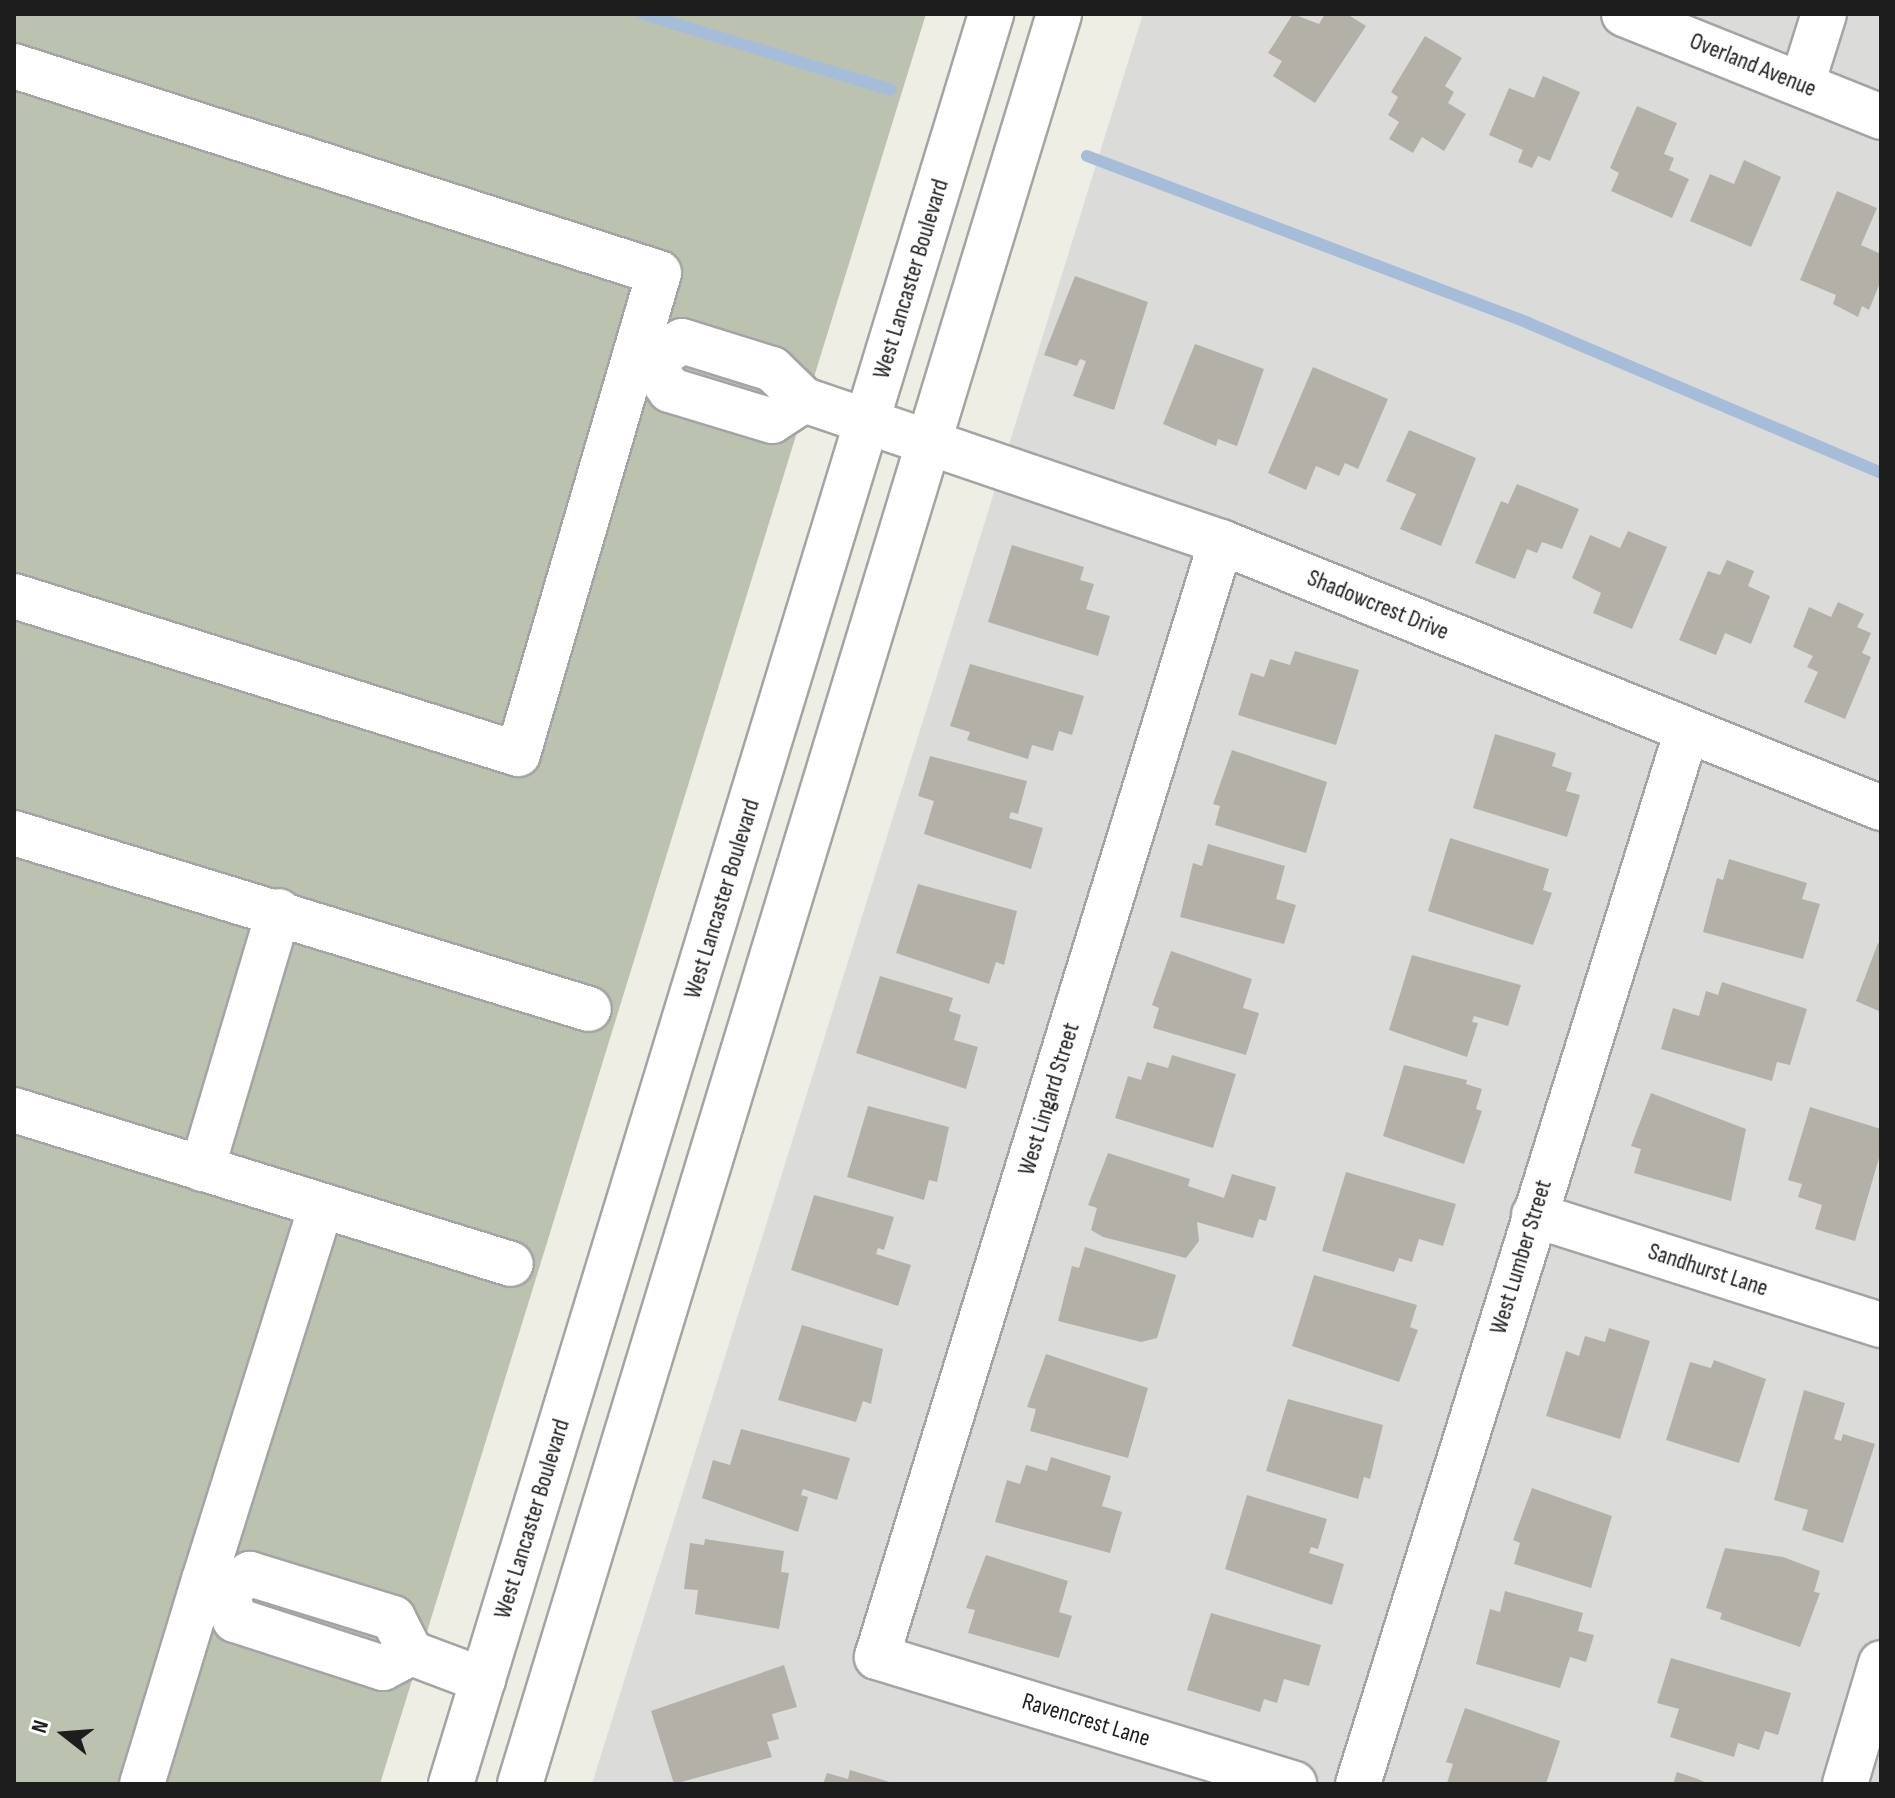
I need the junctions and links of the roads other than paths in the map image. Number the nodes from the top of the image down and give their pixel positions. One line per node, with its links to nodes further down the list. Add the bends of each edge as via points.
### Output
1 (991, 14): 9 (street, West Lancaster Boulevard)
2 (1059, 14): 10 (street)
3 (1624, 14): 6 (street, Overland Avenue)
4 (1824, 14): 6 (street)
5 (14, 66): 8 (street, via 659,273)
6 (1802, 84): 7 (street, Overland Avenue)
7 (1881, 117)
8 (643, 360): 9 (street, Shadowcrest Drive, via 682,341 772,369 804,400); 12 (street, via 518,754)
9 (868, 423): 10 (street, Shadowcrest Drive); 27 (street, West Lancaster Boulevard)
10 (929, 441): 11 (street, Shadowcrest Drive); 30 (street)
11 (1221, 542): 13 (street, Shadowcrest Drive); 25 (street, West Lingard Street)
12 (14, 596)
13 (1687, 730): 14 (street, Shadowcrest Drive); 21 (street, West Lumber Street)
14 (1881, 808)
15 (14, 833): 16 (street)
16 (279, 911): 17 (street); 19 (street)
17 (589, 1009)
18 (14, 1110): 19 (street)
19 (202, 1169): 20 (street)
20 (321, 1207): 22 (street); 24 (street)
21 (1534, 1215): 23 (street, Sandhurst Lane); 32 (street, West Lumber Street)
22 (511, 1264)
23 (1881, 1325)
24 (215, 1585): 27 (street, via 250,1574 393,1618 411,1653); 28 (street)
25 (877, 1657): 31 (street, Ravencrest Lane)
26 (1881, 1663): 33 (street)
27 (483, 1680): 29 (street, West Lancaster Boulevard)
28 (142, 1784)
29 (451, 1784)
30 (520, 1784)
31 (1294, 1784)
32 (1358, 1784)
33 (1845, 1784)

